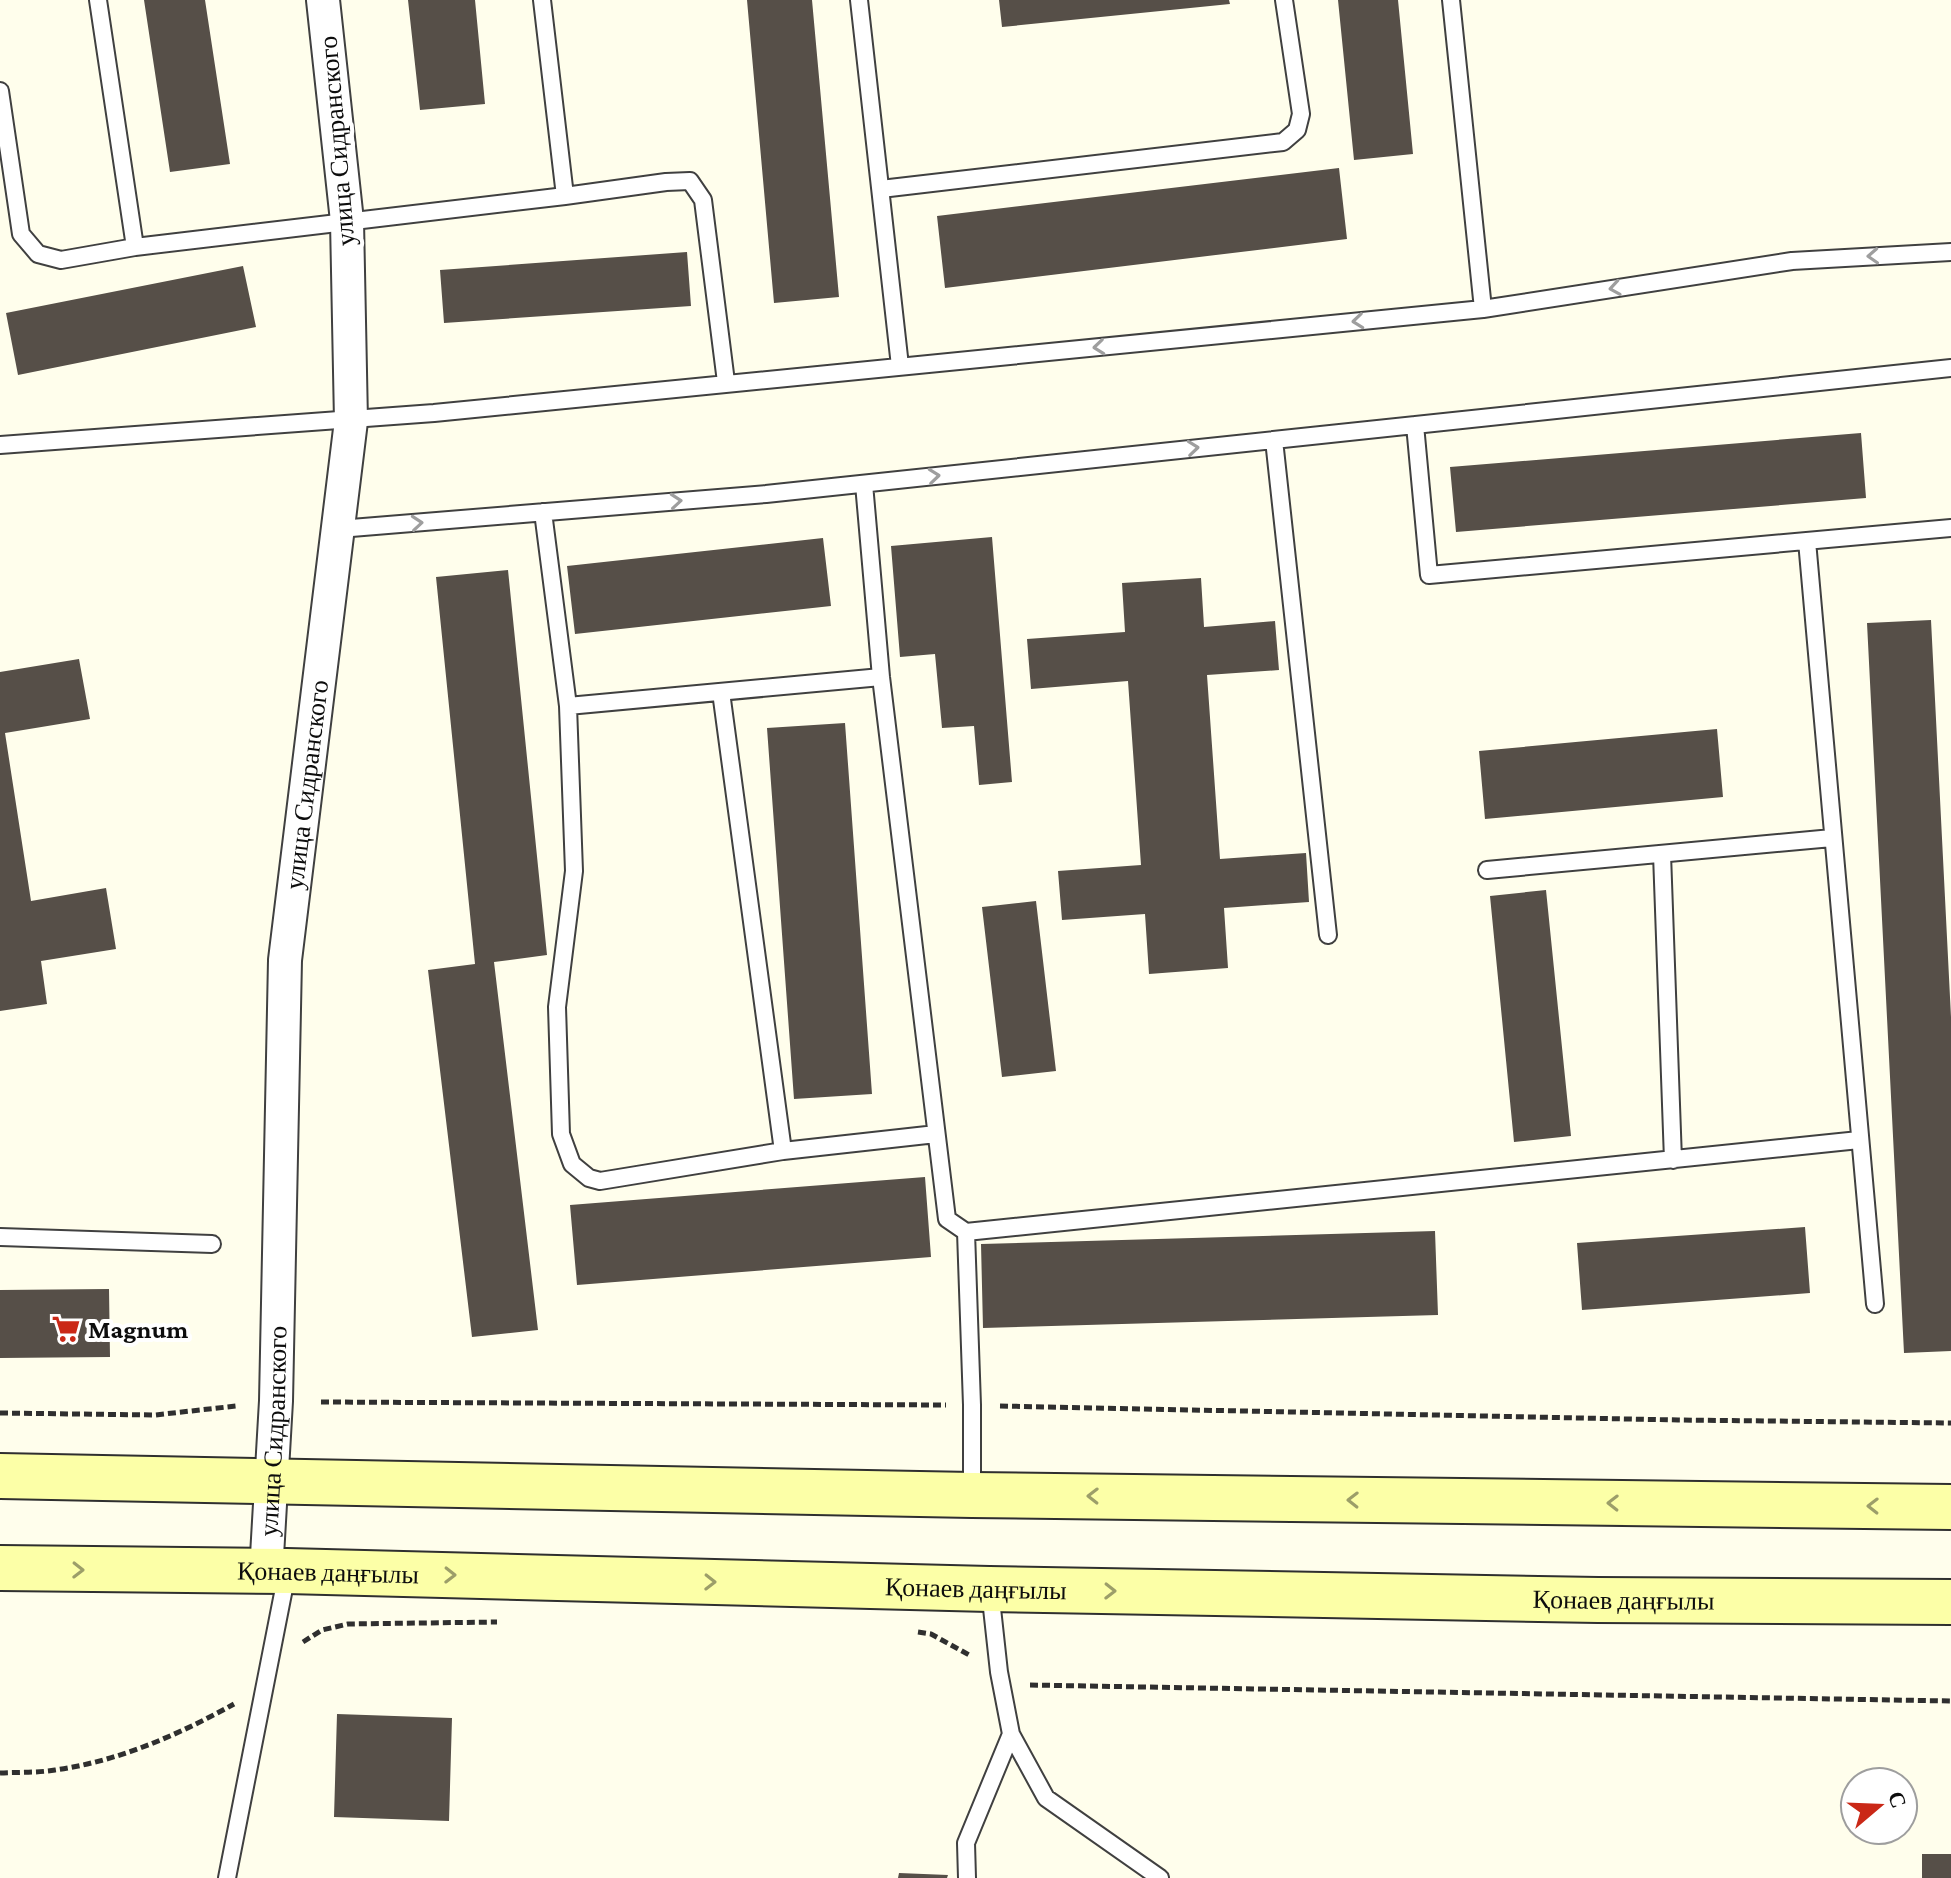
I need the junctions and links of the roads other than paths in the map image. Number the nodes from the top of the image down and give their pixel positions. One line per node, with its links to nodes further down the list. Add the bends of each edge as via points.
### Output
1 (98, 0): 11 (lane)
2 (323, 0): 10 (street, улица Сидранского)
3 (542, 0): 9 (lane)
4 (859, 0): 8 (lane)
5 (1284, 0): 8 (lane, via 1301,114 1297,130 1283,142)
6 (1451, 0): 13 (lane)
7 (0, 91): 11 (lane, via 21,234 38,254 61,260)
8 (881, 189): 14 (lane)
9 (565, 196): 10 (lane); 16 (lane, via 690,181 703,200)
10 (347, 221): 11 (lane); 17 (street, улица Сидранского)
11 (135, 247)
12 (1951, 252): 13 (lane, one-way to 13, via 1792,261)
13 (1483, 309): 14 (lane, one-way to 14)
14 (900, 366): 16 (lane)
15 (1951, 368): 18 (lane)
16 (726, 382): 17 (lane)
17 (351, 421): 20 (lane); 24 (street, улица Сидранского)
18 (1415, 425): 19 (lane); 25 (lane, via 1429,575)
19 (1274, 440): 21 (lane, one-way to 19); 32 (lane)
20 (0, 445)
21 (864, 484): 22 (lane, one-way to 21); 26 (lane)
22 (543, 512): 24 (lane, one-way to 22); 28 (lane)
23 (1951, 528): 25 (lane)
24 (339, 529): 42 (street, улица Сидранского, via 285,960)
25 (1807, 541): 29 (lane)
26 (881, 677): 27 (lane); 33 (lane)
27 (721, 692): 28 (lane); 35 (lane)
28 (568, 706): 35 (lane, via 574,871 557,1007 565,1150 580,1172 600,1181)
29 (1832, 838): 30 (lane); 34 (lane)
30 (1662, 854): 31 (lane); 36 (lane)
31 (1487, 870)
32 (1328, 935)
33 (936, 1134): 35 (lane); 37 (lane, via 947,1219)
34 (1859, 1140): 36 (lane); 40 (lane)
35 (783, 1151)
36 (1673, 1160): 37 (lane)
37 (966, 1232): 43 (lane)
38 (0, 1237): 39 (lane)
39 (212, 1244)
40 (1875, 1304)
41 (0, 1476): 42 (main road)
42 (271, 1481): 43 (main road); 46 (street, улица Сидранского)
43 (972, 1495): 44 (main road, one-way to 43)
44 (1951, 1507)
45 (0, 1568): 46 (main road, Қонаев даңғылы, one-way to 46)
46 (276, 1572): 47 (main road, Қонаев даңғылы, one-way to 47); 50 (lane, улица Сидранского, via 268,1663)
47 (989, 1589): 48 (main road, Қонаев даңғылы, one-way to 48); 49 (lane)
48 (1951, 1602)
49 (1011, 1734): 51 (lane, via 966,1843); 52 (lane, via 1046,1798)
50 (227, 1878)
51 (967, 1878)
52 (1160, 1878)

